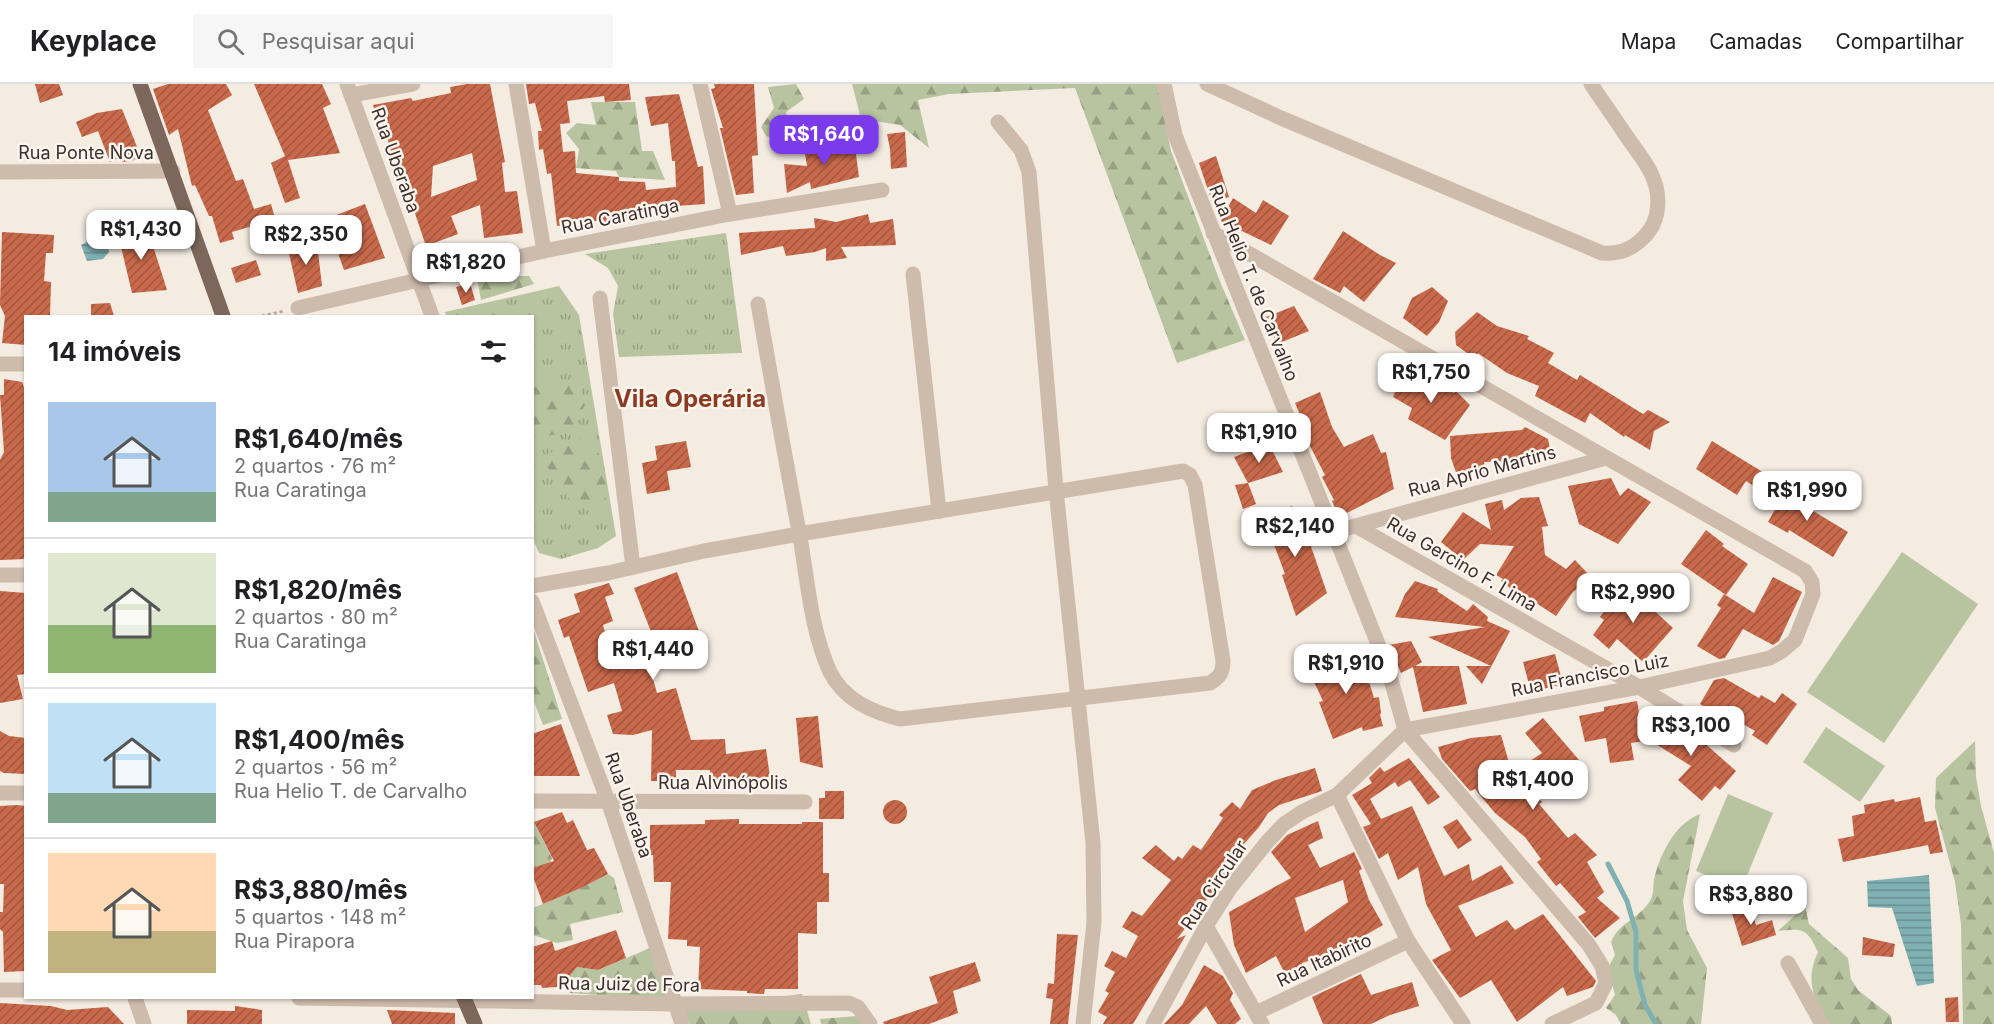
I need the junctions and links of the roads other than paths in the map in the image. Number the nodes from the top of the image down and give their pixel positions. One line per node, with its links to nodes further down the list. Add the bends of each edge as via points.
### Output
1 (140, 84): 10 (main road)
2 (413, 84): 8 (street)
3 (516, 84): 15 (street)
4 (700, 84): 13 (street)
5 (1164, 84): 14 (street, Rua Helio T. de Carvalho, via 1175,135)
6 (1208, 84): 7 (street, via 1602,253 1619,254 1647,234 1658,207 1656,193 1651,173)
7 (1591, 84)
8 (349, 90): 17 (street, Rua Uberaba)
9 (998, 122): 26 (street, via 1021,150 1029,172)
10 (173, 171): 11 (street, Rua Ponte Nova); 21 (main road)
11 (0, 172)
12 (882, 190): 13 (street, Rua Caratinga)
13 (730, 214): 15 (street, Rua Caratinga)
14 (1213, 232): 25 (street); 29 (street, Rua Helio T. de Carvalho)
15 (544, 251): 17 (street, Rua Caratinga)
16 (913, 274): 27 (street)
17 (419, 280): 20 (street, Rua Caratinga); 22 (street, Rua Uberaba)
18 (600, 298): 31 (street)
19 (758, 304): 30 (street)
20 (298, 308)
21 (223, 315)
22 (432, 315)
23 (0, 364): 24 (street)
24 (24, 364)
25 (1606, 458): 28 (street, Rua Aprio Martins); 36 (street, Rua Francisco Luiz, via 1805,571 1812,582 1813,594 1795,640 1782,651 1770,658)
26 (1056, 490): 27 (street); 37 (street); 37 (street, via 1179,470 1190,475 1195,485 1223,661 1218,679 1210,683)
27 (939, 511): 30 (street)
28 (1356, 526): 29 (street, Rua Aprio Martins); 36 (street, Rua Gercino F. Lima)
29 (1333, 532): 38 (street, Rua Helio T. de Carvalho, via 1388,669)
30 (799, 534): 31 (street); 37 (street, via 817,633 831,674 851,698 876,713 900,719)
31 (633, 567): 34 (street)
32 (0, 575): 33 (street)
33 (24, 575)
34 (534, 586)
35 (534, 606): 44 (street, Rua Uberaba)
36 (1639, 687): 38 (street, Rua Francisco Luiz); 39 (street, Rua Gercino F. Lima)
37 (1078, 699): 59 (street, via 1093,843 1094,911)
38 (1405, 730): 42 (street); 62 (street, Rua Helio T. de Carvalho, via 1589,945 1602,966 1606,983 1596,1003)
39 (1734, 745)
40 (0, 793): 41 (street)
41 (24, 793)
42 (1337, 795): 46 (street, Rua Circular, via 1284,824 1232,887); 47 (street)
43 (534, 801): 44 (street, Rua Alvinópolis)
44 (608, 801): 45 (street, Rua Alvinópolis); 53 (street, Rua Uberaba)
45 (805, 802)
46 (1206, 926): 54 (street, Rua Itabirito); 60 (street, Rua Circular)
47 (1408, 941): 54 (street, Rua Itabirito); 61 (street)
48 (1788, 963): 63 (street)
49 (0, 990): 50 (street)
50 (24, 990)
51 (135, 999): 55 (street)
52 (465, 999): 53 (street, Rua Juiz de Fora); 56 (main road)
53 (675, 1004): 57 (street, Rua Uberaba); 58 (street, Rua Juiz de Fora, via 849,1003 858,1007)
54 (1259, 1018)
55 (144, 1024)
56 (475, 1024)
57 (682, 1024)
58 (870, 1024)
59 (1083, 1024)
60 (1153, 1024)
61 (1463, 1024)
62 (1552, 1024)
63 (1822, 1024)

